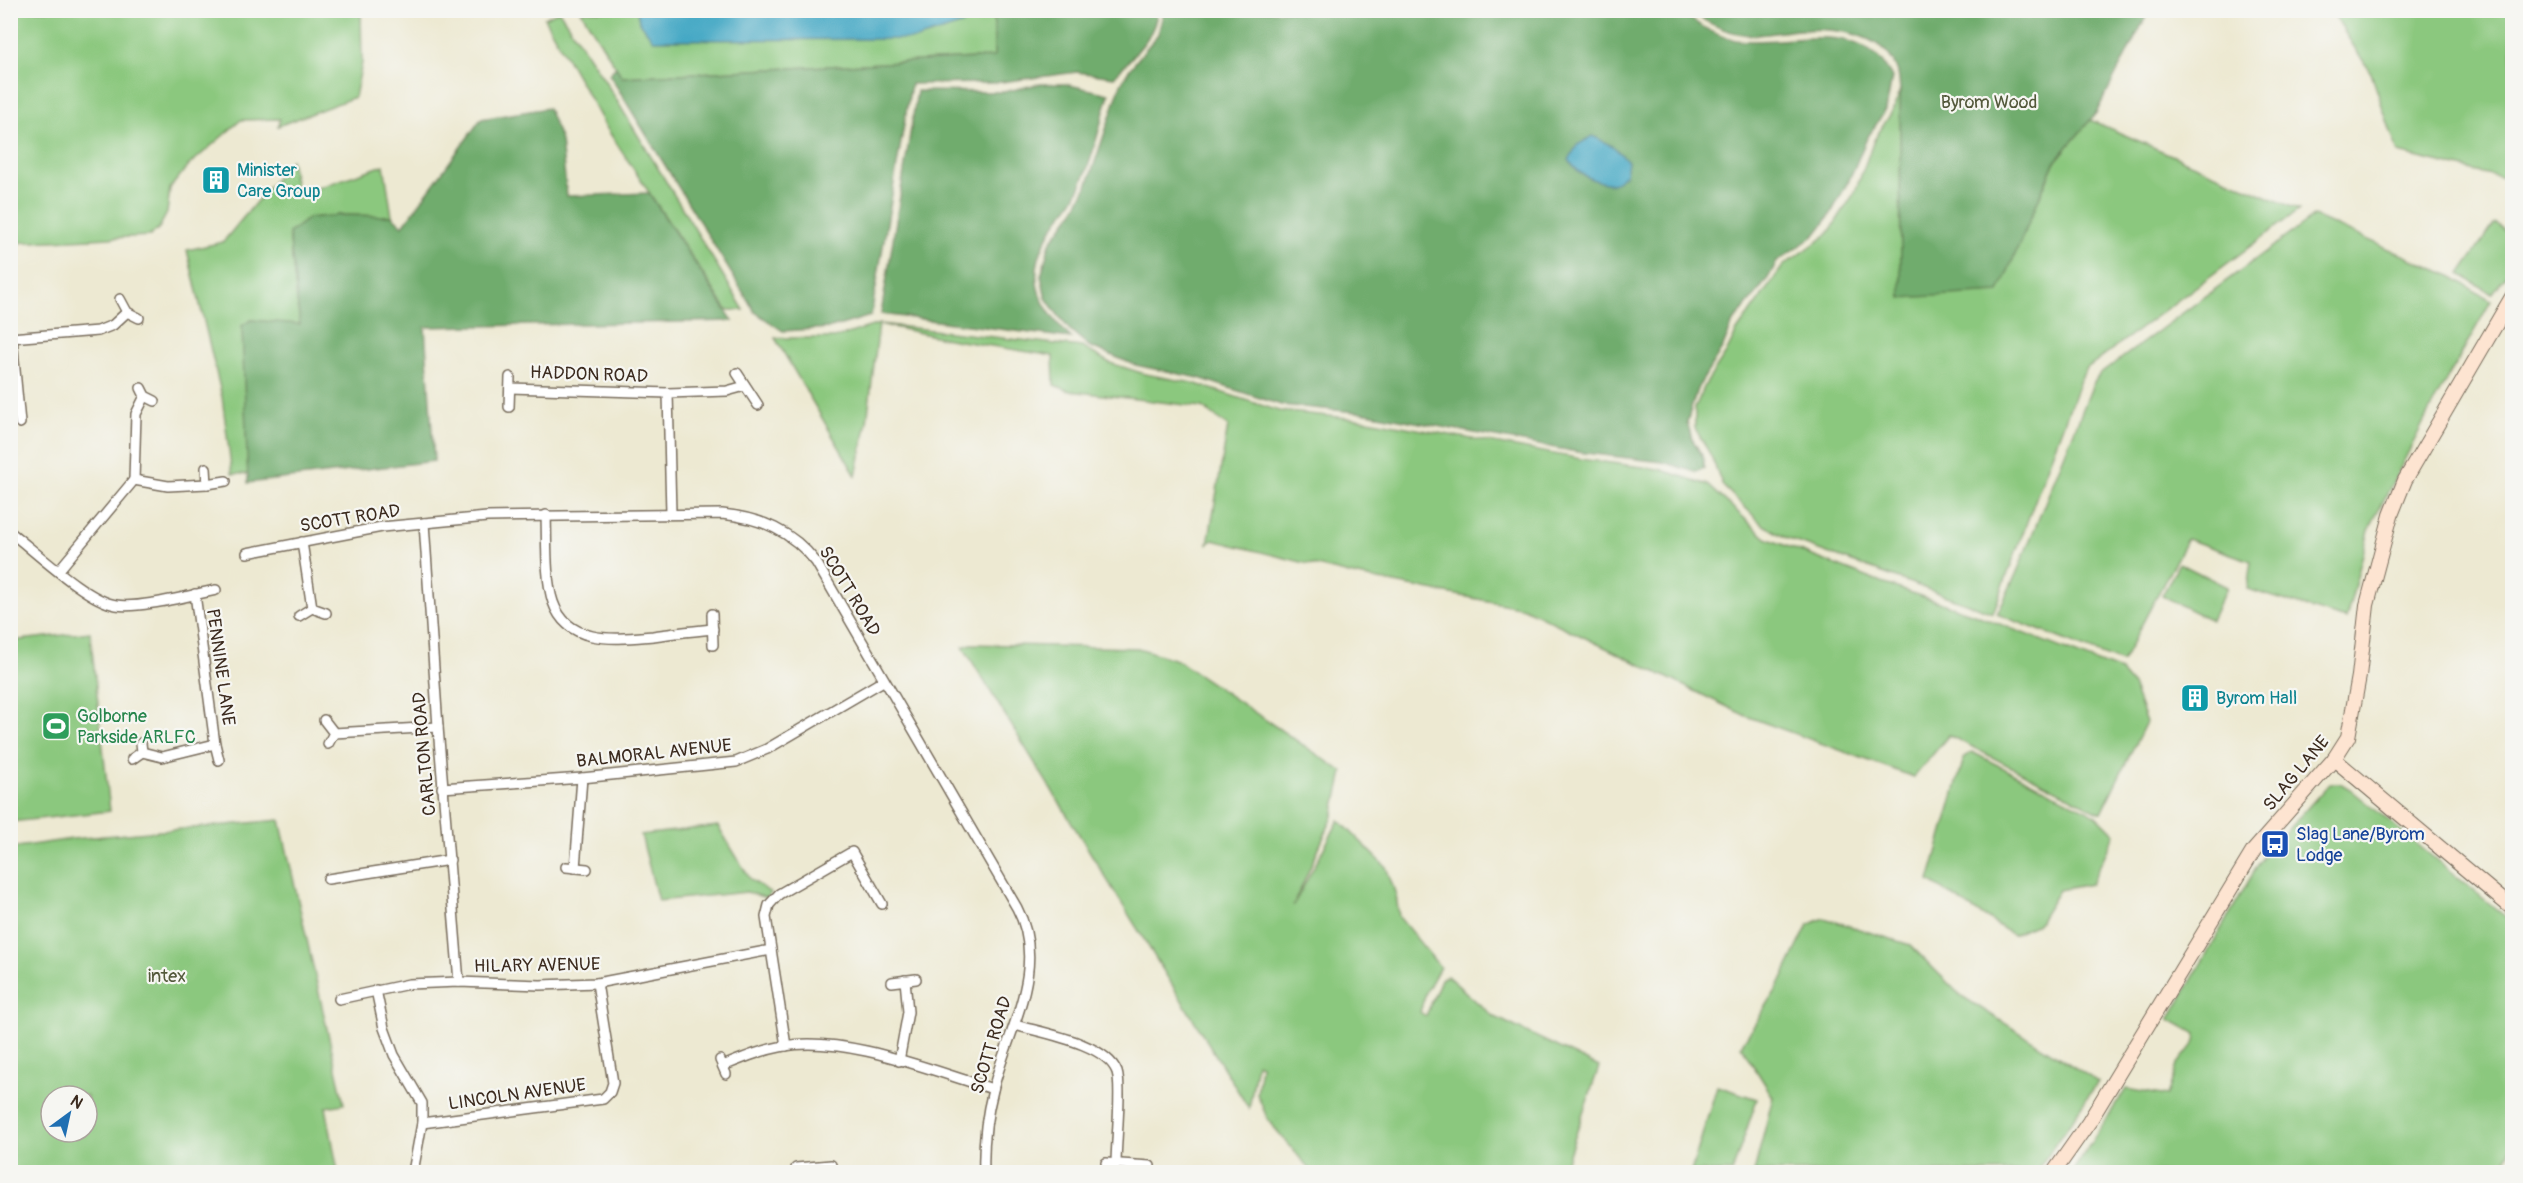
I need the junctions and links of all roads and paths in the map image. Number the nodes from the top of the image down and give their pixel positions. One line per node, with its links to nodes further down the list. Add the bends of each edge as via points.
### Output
1 (2512, 297): 41 (street, SLAG LANE, via 2405,480 2391,515 2367,605 2348,737)
2 (120, 299): 3 (street)
3 (127, 312): 4 (street); 5 (street, via 106,329)
4 (139, 318)
5 (11, 338): 14 (street)
6 (737, 374): 8 (street)
7 (510, 377): 9 (street, HADDON ROAD)
8 (745, 386): 10 (street, HADDON ROAD, via 727,391); 12 (street)
9 (510, 388): 10 (street, HADDON ROAD); 13 (street, HADDON ROAD)
10 (668, 393): 19 (street, HADDON ROAD)
11 (155, 401): 16 (street, via 143,392 136,414)
12 (758, 405)
13 (509, 407)
14 (20, 423)
15 (206, 468): 18 (street)
16 (134, 480): 18 (street, via 168,486); 25 (street)
17 (226, 482): 18 (street)
18 (207, 484)
19 (671, 513): 20 (street, SCOTT ROAD); 34 (street, SCOTT ROAD, via 742,516 770,525 796,541 816,562)
20 (546, 515): 21 (street, SCOTT ROAD); 32 (street, via 551,592 559,613 574,628 593,637 614,640)
21 (424, 523): 23 (street, SCOTT ROAD); 36 (street, CARLTON ROAD)
22 (10, 532): 25 (street, PENNINE LANE)
23 (302, 542): 24 (street, SCOTT ROAD); 28 (street)
24 (247, 553)
25 (59, 570): 27 (street, PENNINE LANE, via 88,594 115,605)
26 (216, 590): 27 (street, PENNINE LANE)
27 (195, 594): 38 (street, PENNINE LANE)
28 (312, 608): 29 (street); 31 (street)
29 (326, 612)
30 (712, 614): 32 (street)
31 (299, 616)
32 (713, 629): 33 (street)
33 (714, 645)
34 (884, 681): 43 (street, BALMORAL AVENUE, via 767,749 736,762); 58 (street, SCOTT ROAD, via 1022,916 1029,959)
35 (324, 720): 37 (street)
36 (438, 728): 37 (street); 44 (street, CARLTON ROAD)
37 (334, 733): 39 (street)
38 (215, 744): 40 (street, PENNINE LANE, via 162,757 142,747); 42 (street, PENNINE LANE)
39 (328, 744)
40 (132, 759)
41 (2334, 759): 49 (street); 70 (street, SLAG LANE, via 2254,850)
42 (219, 760)
43 (582, 778): 44 (street, BALMORAL AVENUE); 46 (street, via 571,868)
44 (442, 788): 45 (street, CARLTON ROAD)
45 (450, 860): 47 (street); 53 (street, CARLTON ROAD)
46 (587, 869)
47 (328, 879)
48 (882, 904): 50 (street, via 852,852 772,900 766,917)
49 (2512, 908)
50 (771, 950): 54 (street, HILARY AVENUE); 59 (street)
51 (916, 979): 52 (street)
52 (905, 980): 55 (street); 60 (street, via 908,1012)
53 (459, 982): 54 (street, HILARY AVENUE); 56 (street, HILARY AVENUE)
54 (597, 982): 63 (street, LINCOLN AVENUE, via 613,1083 603,1099)
55 (892, 982)
56 (376, 990): 57 (street, HILARY AVENUE); 63 (street, via 394,1055 422,1103)
57 (339, 999)
58 (1015, 1025): 62 (street, SCOTT ROAD); 65 (street, via 1092,1048 1112,1063 1119,1079 1111,1164)
59 (786, 1046): 60 (street, via 846,1046); 61 (street)
60 (898, 1061): 62 (street)
61 (723, 1067)
62 (993, 1089): 69 (street, SCOTT ROAD, via 984,1138)
63 (422, 1123): 67 (street)
64 (794, 1157): 66 (street)
65 (1150, 1166)
66 (797, 1170): 68 (street, via 831,1165)
67 (413, 1173)
68 (832, 1173)
69 (984, 1173)
70 (2054, 1173)

